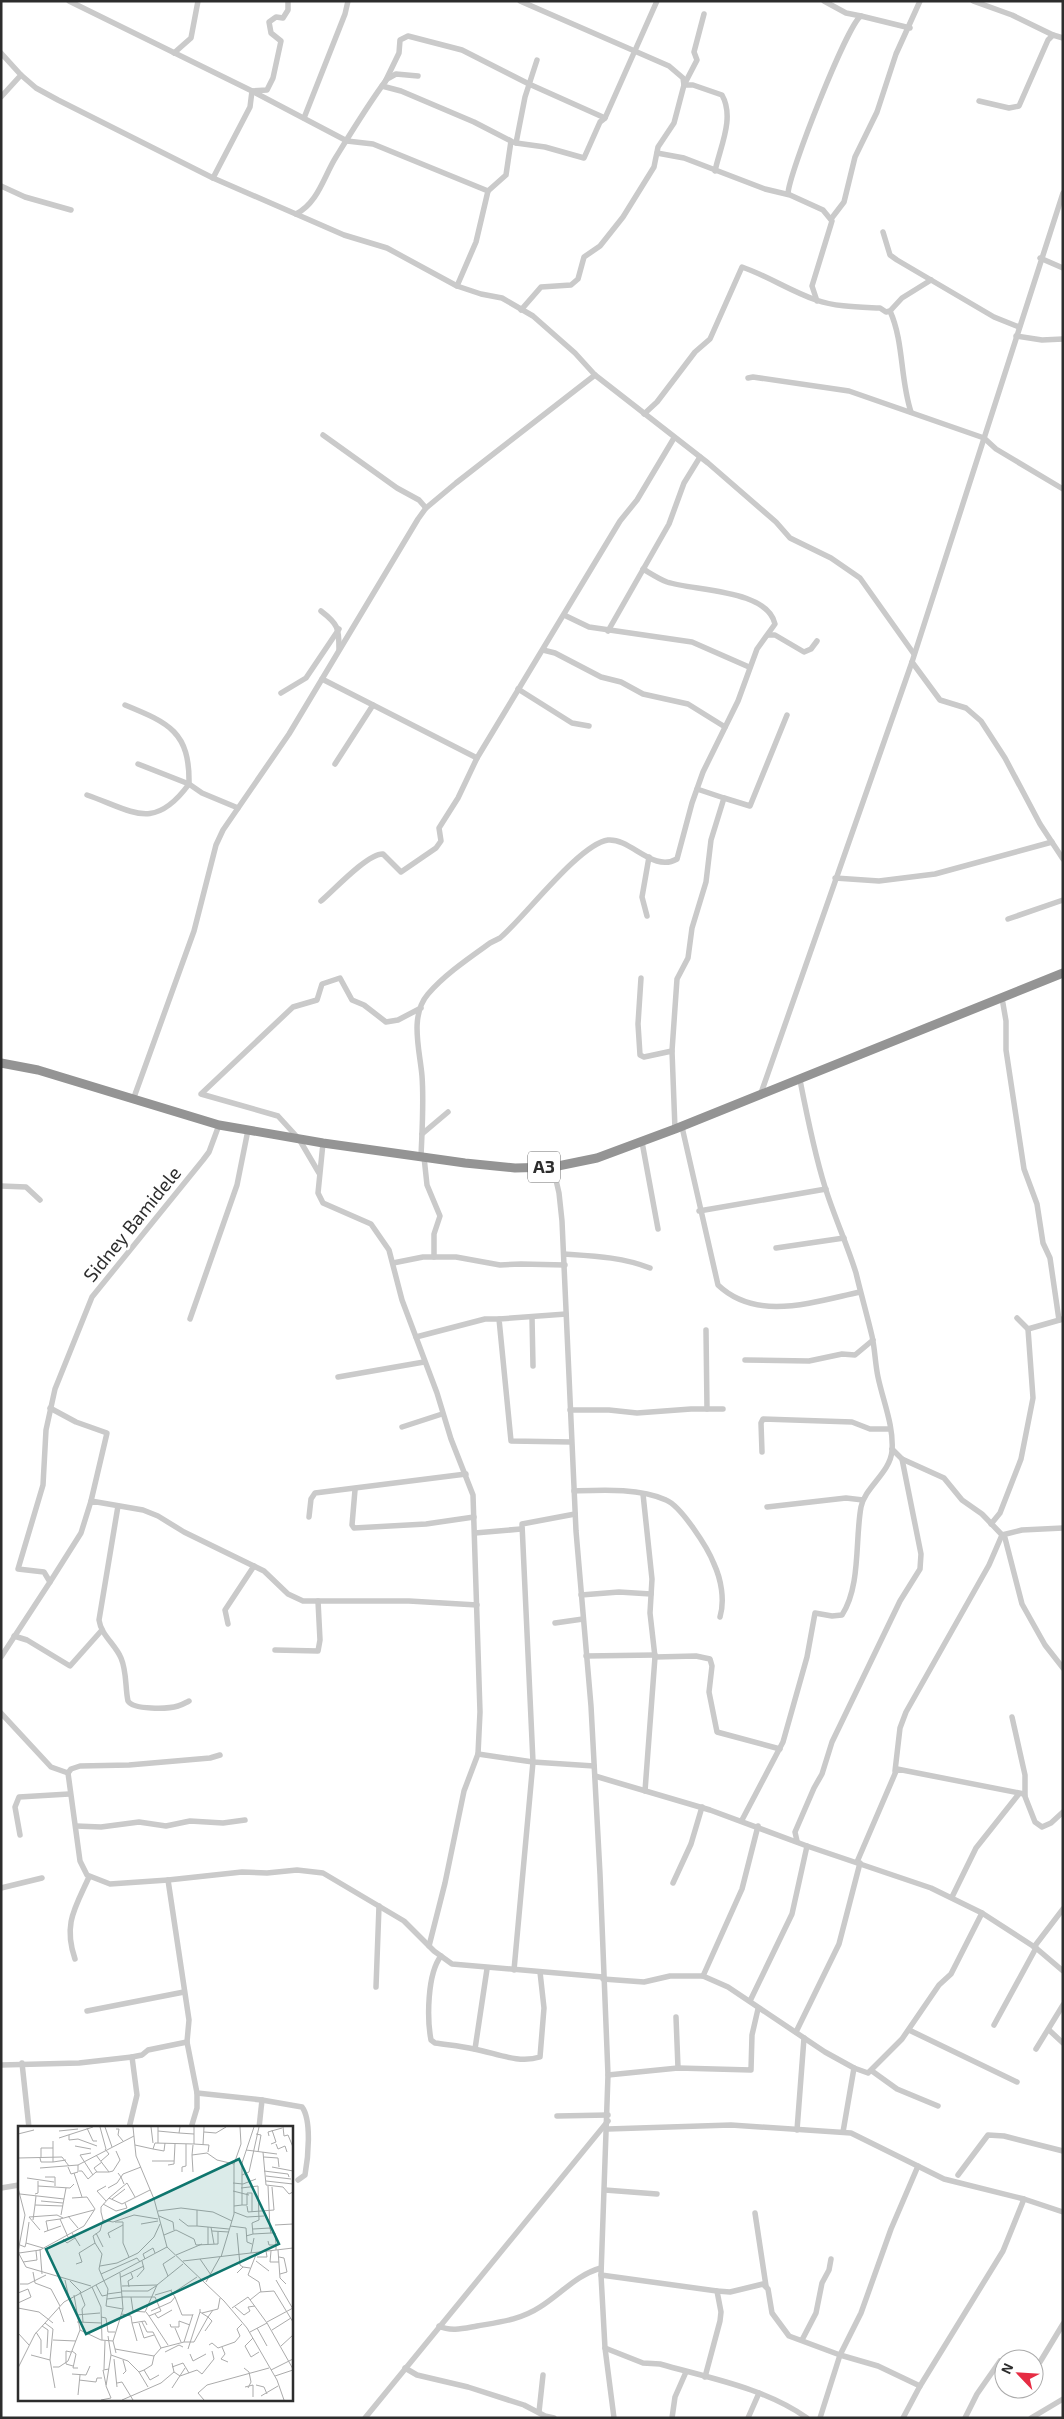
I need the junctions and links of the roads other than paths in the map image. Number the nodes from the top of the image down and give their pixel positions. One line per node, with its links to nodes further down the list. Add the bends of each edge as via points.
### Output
1 (69, 1): 17 (street)
2 (198, 1): 17 (street, via 191,38)
3 (288, 1): 24 (street, via 288,10 283,18 276,17 269,22 271,33 282,41 274,78 267,90)
4 (348, 1): 27 (street)
5 (520, 1): 15 (street)
6 (657, 1): 15 (street)
7 (824, 1): 11 (street, via 846,13)
8 (920, 1): 12 (street)
9 (973, 1): 13 (street)
10 (704, 14): 23 (street, via 694,52 697,60)
11 (861, 16): 12 (street); 37 (street, via 846,35 804,137)
12 (910, 28): 42 (street, via 896,54 877,112 851,167 844,202)
13 (1053, 35): 14 (street); 26 (street, via 1030,75 1019,106 1009,108)
14 (1063, 38)
15 (635, 52): 23 (street, via 677,71); 28 (street)
16 (1, 53): 19 (street)
17 (174, 53): 24 (street)
18 (538, 60): 22 (street)
19 (20, 75): 25 (street); 33 (street, via 58,100)
20 (418, 76): 21 (street, via 396,74)
21 (384, 84): 22 (street, via 399,54 400,40 408,36 462,50); 29 (street); 30 (street)
22 (530, 84): 28 (street); 30 (street)
23 (684, 85): 31 (street, via 674,123); 32 (street, via 722,95 725,102 726,122)
24 (252, 91): 27 (street); 33 (street, via 250,107)
25 (1, 97)
26 (980, 101)
27 (304, 118): 29 (street)
28 (605, 118): 30 (street, via 600,122 584,158)
29 (347, 141): 35 (street, via 372,144); 39 (street)
30 (513, 142): 35 (street, via 506,175)
31 (656, 153): 32 (street, via 684,158); 49 (street, via 654,167 624,218 600,246 584,257 578,279 571,285 541,287)
32 (715, 171): 37 (street)
33 (212, 178): 40 (street)
34 (1, 186): 38 (street, via 25,197)
35 (488, 191): 47 (street, via 476,242)
36 (1063, 193): 44 (street)
37 (788, 194): 42 (street, via 822,210)
38 (71, 210)
39 (305, 210): 40 (street); 41 (street)
40 (296, 214): 41 (street)
41 (306, 218): 47 (street, via 344,235 388,248)
42 (831, 220): 48 (street, via 812,286)
43 (883, 232): 46 (street, via 890,255)
44 (1040, 258): 45 (street); 51 (street)
45 (1063, 268)
46 (931, 280): 50 (street, via 902,298); 51 (street, via 994,317)
47 (457, 286): 49 (street, via 502,298)
48 (817, 301): 50 (street); 57 (street, via 742,267 710,339 695,352)
49 (522, 310): 54 (street, via 575,353)
50 (890, 311): 56 (street, via 896,327 905,394)
51 (1019, 326): 52 (street)
52 (1016, 336): 53 (street); 60 (street)
53 (1063, 339)
54 (595, 375): 57 (street); 63 (street)
55 (748, 378): 56 (street, via 849,392)
56 (911, 412): 60 (street)
57 (644, 414): 59 (street)
58 (323, 435): 63 (street)
59 (674, 438): 61 (street); 66 (street, via 637,500 621,519)
60 (984, 438): 62 (street, via 996,449); 73 (street)
61 (700, 457): 64 (street, via 684,483 669,524); 73 (street, via 776,522 790,538 831,558 860,578)
62 (1063, 489)
63 (426, 508): 72 (street)
64 (642, 569): 68 (street); 69 (street, via 667,582 749,600 774,619)
65 (321, 610): 67 (street)
66 (564, 616): 68 (street, via 584,626); 71 (street)
67 (339, 629): 72 (street); 78 (street, via 306,678)
68 (608, 631): 75 (street, via 692,642)
69 (771, 635): 70 (street, via 804,652); 75 (street, via 759,644)
70 (817, 641)
71 (543, 650): 77 (street); 83 (street, via 643,694 688,704)
72 (339, 651): 76 (street)
73 (914, 654): 74 (street)
74 (912, 662): 92 (street, via 940,700 966,708 981,721); 95 (street)
75 (749, 667): 83 (street, via 743,691)
76 (322, 679): 80 (street); 91 (street, via 284,742)
77 (518, 689): 82 (street, via 572,723); 84 (street)
78 (281, 693)
79 (125, 705): 87 (street, via 158,719 175,733 188,753)
80 (373, 705): 84 (street); 86 (street)
81 (786, 715): 90 (street, via 750,806)
82 (589, 726)
83 (725, 727): 88 (street)
84 (477, 758): 97 (street, via 439,828 441,841 436,848 400,872 382,854 378,854)
85 (138, 764): 87 (street)
86 (336, 764)
87 (189, 784): 89 (street, via 167,809 155,814 127,811); 91 (street)
88 (696, 789): 90 (street); 93 (street, via 677,860 664,862)
89 (87, 795)
90 (724, 798): 104 (street, via 711,840 706,882 692,928 688,958 677,980)
91 (238, 808): 108 (street, via 216,845 194,931)
92 (1052, 842): 94 (street); 95 (street, via 935,874 879,881)
93 (649, 857): 98 (street, via 642,897); 103 (street, via 613,840 606,840 586,851 508,932 483,948 427,995)
94 (1063, 859)
95 (835, 878): 107 (street)
96 (1063, 900): 99 (street)
97 (321, 902)
98 (647, 916)
99 (1008, 919)
100 (1063, 973): 102 (highway, A3)
101 (641, 978): 104 (street, via 640,1055)
102 (1002, 998): 106 (highway, A3); 138 (street, via 1006,1050 1024,1169 1037,1204)
103 (421, 1008): 113 (street, via 417,1026 422,1076); 114 (street, via 398,1020 386,1022 352,1000 340,978 322,984 317,1000 292,1007 201,1094 278,1116)
104 (672, 1051): 111 (street)
105 (1, 1063): 108 (highway, A3, via 38,1070)
106 (800, 1080): 107 (highway, A3); 121 (street, via 813,1147)
107 (760, 1096): 111 (highway, A3)
108 (133, 1100): 110 (highway, A3)
109 (448, 1112): 113 (street)
110 (219, 1125): 112 (highway, A3); 147 (street, Sidney Bamidele, via 209,1152 92,1297)
111 (679, 1128): 115 (highway, A3); 123 (street)
112 (248, 1130): 114 (highway, A3); 137 (street, via 237,1185)
113 (422, 1134): 117 (street)
114 (299, 1139): 116 (highway, A3); 119 (street)
115 (642, 1142): 118 (highway, A3, via 598,1158); 124 (street)
116 (323, 1143): 117 (highway, A3); 119 (street)
117 (422, 1157): 118 (highway, A3, via 515,1168); 128 (street, via 427,1185 440,1216 434,1234)
118 (553, 1167): 127 (street, via 559,1193)
119 (319, 1174): 129 (street, via 320,1201 371,1224 389,1250)
120 (1, 1186): 122 (street, via 26,1187)
121 (826, 1189): 123 (street); 125 (street)
122 (40, 1200)
123 (699, 1211): 132 (street, via 718,1286 728,1295 756,1306 771,1307)
124 (658, 1228)
125 (844, 1238): 126 (street); 132 (street)
126 (776, 1248)
127 (564, 1254): 130 (street); 131 (street, via 609,1256)
128 (434, 1257): 129 (street); 130 (street, via 456,1257 500,1265)
129 (393, 1263): 141 (street)
130 (564, 1265): 133 (street)
131 (650, 1268)
132 (860, 1292): 142 (street)
133 (566, 1314): 134 (street); 150 (street)
134 (532, 1317): 135 (street); 145 (street)
135 (499, 1318): 141 (street); 154 (street, via 511,1441)
136 (1017, 1318): 139 (street)
137 (190, 1319)
138 (1061, 1319): 139 (street)
139 (1028, 1329): 169 (street, via 1033,1382 1030,1419 1022,1459 1000,1513)
140 (706, 1330): 148 (street)
141 (416, 1337): 144 (street)
142 (873, 1340): 143 (street, via 856,1355 842,1354 809,1361); 153 (street)
143 (745, 1360)
144 (424, 1362): 146 (street); 151 (street)
145 (533, 1366)
146 (338, 1378)
147 (50, 1408): 163 (street, via 106,1433); 175 (street, Sidney Bamidele, via 42,1485 18,1569 44,1572)
148 (708, 1409): 149 (street); 150 (street, via 637,1414)
149 (723, 1409)
150 (570, 1410): 154 (street)
151 (442, 1414): 152 (street); 158 (street)
152 (402, 1427)
153 (890, 1429): 155 (street); 156 (street, via 870,1429 852,1422 763,1419 760,1423)
154 (571, 1442): 160 (street)
155 (892, 1449): 157 (street); 162 (street, via 889,1460)
156 (762, 1452)
157 (902, 1459): 169 (street, via 944,1478 962,1500); 211 (street, via 921,1554 920,1569 900,1601 832,1742 822,1774)
158 (466, 1474): 159 (street); 168 (street, via 473,1495)
159 (355, 1490): 167 (street, via 315,1493); 168 (street, via 354,1528 426,1524)
160 (574, 1491): 161 (street); 166 (street)
161 (643, 1494): 176 (street); 180 (street, via 676,1506 714,1562 722,1593)
162 (863, 1500): 165 (street, via 846,1498); 194 (street, via 848,1604 839,1616 815,1613 807,1657)
163 (91, 1501): 164 (street); 175 (street, via 81,1533)
164 (118, 1506): 174 (street, via 158,1516); 184 (street, via 99,1620)
165 (767, 1507)
166 (576, 1514): 171 (street, via 522,1524); 177 (street)
167 (309, 1517)
168 (474, 1517): 172 (street)
169 (991, 1524): 173 (street)
170 (1063, 1528): 173 (street, via 1022,1530)
171 (522, 1529): 172 (street); 197 (street)
172 (475, 1533): 179 (street)
173 (1002, 1535): 190 (street, via 1008,1544 1022,1604 1045,1645); 199 (street, via 989,1565 906,1712 898,1735)
174 (254, 1566): 178 (street, via 294,1598); 183 (street, via 226,1610)
175 (50, 1582): 185 (street)
176 (651, 1594): 177 (street); 188 (street)
177 (581, 1595): 181 (street)
178 (318, 1601): 179 (street); 186 (street, via 318,1651)
179 (476, 1605): 195 (street, via 480,1712)
180 (720, 1617)
181 (583, 1620): 182 (street); 187 (street)
182 (555, 1623)
183 (228, 1624)
184 (102, 1630): 185 (street, via 70,1666 27,1640); 191 (street, via 122,1660 130,1706 178,1707)
185 (14, 1636): 189 (street)
186 (275, 1650)
187 (586, 1656): 188 (street); 198 (street)
188 (655, 1656): 194 (street, via 710,1659 709,1692 717,1732); 202 (street)
189 (1, 1657)
190 (1063, 1668)
191 (189, 1700)
192 (1, 1713): 200 (street, via 51,1767)
193 (1012, 1717): 204 (street, via 1025,1775)
194 (780, 1749): 208 (street)
195 (478, 1754): 197 (street); 226 (street, via 464,1791)
196 (220, 1755): 200 (street, via 129,1765 80,1766)
197 (533, 1762): 198 (street); 231 (street)
198 (594, 1766): 201 (street)
199 (895, 1770): 204 (street); 216 (street)
200 (68, 1773): 203 (street)
201 (595, 1776): 202 (street); 235 (street)
202 (645, 1791): 205 (street)
203 (69, 1794): 209 (street); 212 (street, via 19,1797 15,1807)
204 (1022, 1795): 206 (street, via 1039,1826 1048,1825); 222 (street, via 976,1848)
205 (702, 1807): 208 (street); 220 (street, via 691,1844)
206 (1063, 1812)
207 (245, 1820): 209 (street, via 190,1820 166,1826 139,1822 101,1827)
208 (742, 1820): 210 (street)
209 (76, 1826): 217 (street, via 80,1861)
210 (758, 1826): 213 (street); 234 (street, via 742,1889)
211 (795, 1832): 213 (street); 214 (street)
212 (20, 1835)
213 (787, 1838): 214 (street)
214 (796, 1841): 215 (street)
215 (807, 1846): 216 (street); 238 (street, via 792,1914)
216 (858, 1863): 222 (street); 246 (street, via 839,1944)
217 (88, 1877): 219 (street, via 110,1884); 229 (street, via 69,1926)
218 (42, 1878): 221 (street)
219 (168, 1880): 223 (street, via 242,1872 315,1871); 237 (street)
220 (673, 1883)
221 (1, 1888)
222 (952, 1897): 225 (street)
223 (379, 1906): 226 (street, via 404,1920); 236 (street)
224 (1063, 1909): 227 (street)
225 (982, 1913): 227 (street); 244 (street, via 951,1974 939,1985)
226 (429, 1946): 228 (street)
227 (1035, 1947): 232 (street); 243 (street)
228 (440, 1956): 230 (street, via 452,1964); 250 (street, via 433,1972 430,2000 431,2040)
229 (75, 1959)
230 (487, 1968): 231 (street); 250 (street)
231 (514, 1970): 233 (street)
232 (1063, 1971)
233 (540, 1972): 235 (street); 250 (street, via 544,2008 540,2057 514,2059)
234 (703, 1976): 235 (street, via 670,1976 644,1982); 238 (street)
235 (603, 1978): 258 (street)
236 (376, 1987)
237 (184, 1992): 241 (street); 248 (street, via 189,2020)
238 (750, 2001): 240 (street)
239 (1063, 2005): 245 (street)
240 (758, 2009): 246 (street); 255 (street, via 752,2035 751,2070)
241 (87, 2010)
242 (676, 2017): 255 (street)
243 (994, 2025)
244 (909, 2030): 257 (street); 259 (street)
245 (1049, 2030): 249 (street); 251 (street)
246 (796, 2032): 247 (street)
247 (804, 2038): 256 (street); 270 (street)
248 (188, 2042): 252 (street, via 148,2050); 260 (street)
249 (1063, 2043)
250 (475, 2049)
251 (1036, 2049)
252 (132, 2057): 253 (street, via 79,2063); 266 (street, via 137,2095)
253 (22, 2063): 254 (street); 265 (street)
254 (1, 2065)
255 (678, 2068): 258 (street)
256 (854, 2068): 257 (street, via 868,2073); 271 (street)
257 (872, 2071): 262 (street, via 897,2089)
258 (608, 2075): 264 (street)
259 (1017, 2082)
260 (197, 2093): 261 (street); 267 (street)
261 (262, 2100): 268 (street); 275 (street, via 305,2109 308,2131 305,2175)
262 (938, 2106)
263 (557, 2116): 264 (street)
264 (608, 2118): 269 (street); 288 (street)
265 (29, 2126)
266 (129, 2126)
267 (192, 2126)
268 (258, 2126)
269 (608, 2129): 270 (street, via 731,2125); 278 (street)
270 (798, 2130): 271 (street)
271 (842, 2132): 273 (street, via 851,2133)
272 (1063, 2150): 274 (street, via 988,2135)
273 (918, 2166): 280 (street, via 944,2179); 292 (street)
274 (958, 2175)
275 (298, 2180)
276 (18, 2184): 277 (street)
277 (1, 2188)
278 (605, 2190): 279 (street); 284 (street)
279 (657, 2194)
280 (1024, 2199): 281 (street); 298 (street, via 1003,2251)
281 (1063, 2212)
282 (755, 2213): 285 (street)
283 (831, 2259): 289 (street, via 816,2313)
284 (601, 2272): 286 (street); 288 (street, via 575,2279 542,2306 519,2318 466,2328); 290 (street)
285 (766, 2286): 286 (street); 289 (street, via 772,2313 779,2324 789,2336)
286 (717, 2291): 297 (street, via 720,2321)
287 (1063, 2324): 291 (street)
288 (439, 2326): 293 (street)
289 (802, 2340): 292 (street)
290 (605, 2348): 295 (street, via 644,2364 660,2364); 304 (street)
291 (1044, 2355)
292 (840, 2356): 298 (street, via 878,2366); 308 (street)
293 (405, 2368): 301 (street, via 417,2375 468,2387); 302 (street)
294 (994, 2369): 310 (street)
295 (686, 2372): 297 (street); 305 (street, via 675,2398)
296 (543, 2375): 301 (street)
297 (705, 2377): 299 (street)
298 (920, 2386): 309 (street)
299 (759, 2393): 306 (street); 307 (street, via 794,2408)
300 (1063, 2399): 311 (street)
301 (539, 2412): 303 (street)
302 (365, 2418)
303 (554, 2418)
304 (613, 2418)
305 (672, 2418)
306 (748, 2418)
307 (807, 2418)
308 (820, 2418)
309 (903, 2418)
310 (965, 2418)
311 (1031, 2418)

